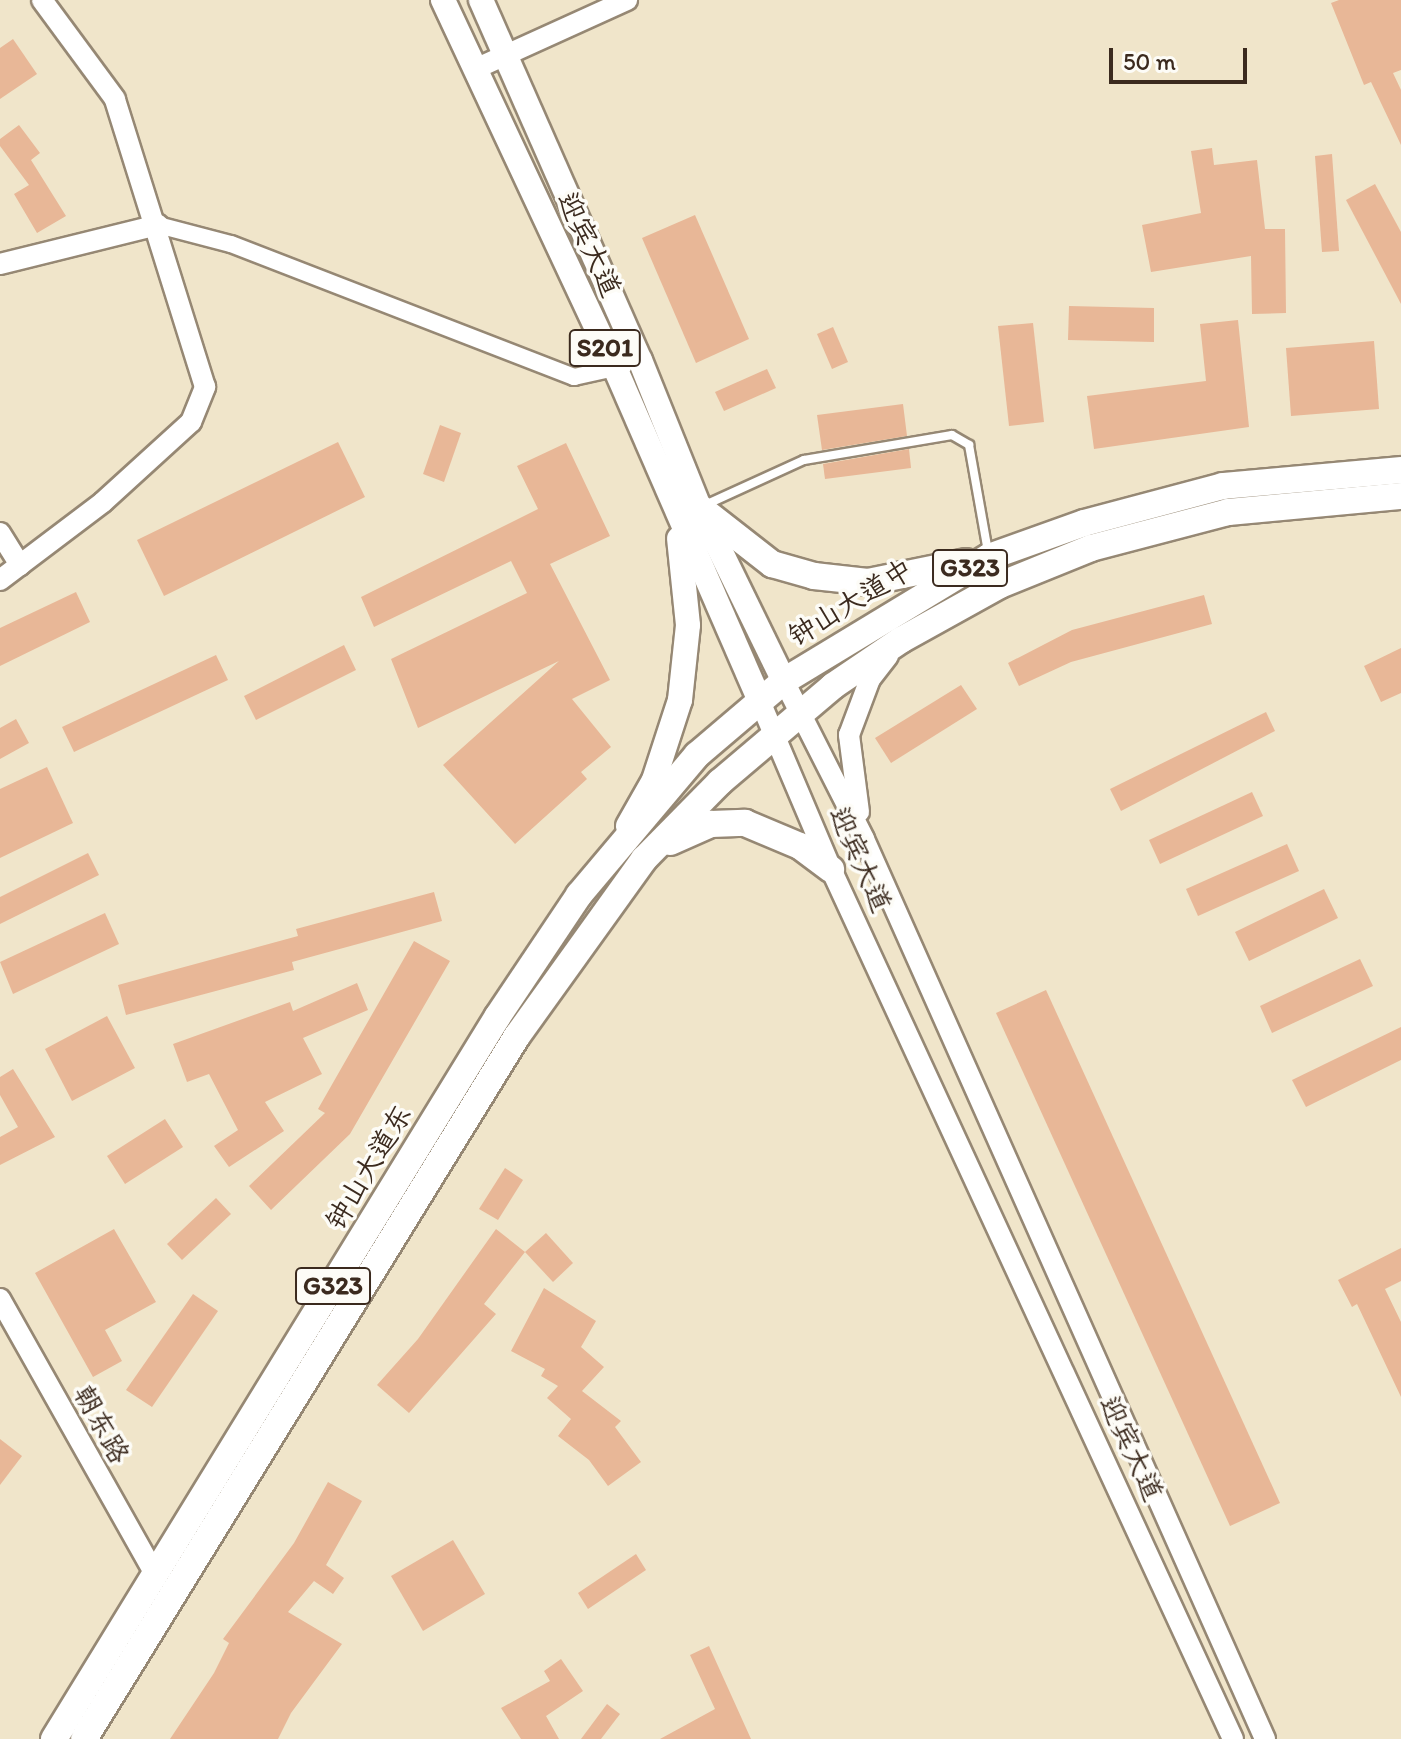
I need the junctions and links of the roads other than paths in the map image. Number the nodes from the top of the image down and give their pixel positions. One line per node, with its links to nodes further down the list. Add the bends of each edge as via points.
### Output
1 (42, 0): 7 (street, via 115,99)
2 (443, 0): 6 (main road, 迎宾大道 / S201)
3 (481, 0): 5 (main road, 迎宾大道 / S201)
4 (627, 0): 5 (street)
5 (505, 52): 6 (street); 9 (main road, 迎宾大道 / S201)
6 (475, 69): 10 (main road, 迎宾大道 / S201)
7 (158, 225): 8 (street); 10 (street, via 231,244 574,377); 16 (street, via 205,387 191,422 103,502)
8 (0, 264)
9 (640, 360): 10 (street); 13 (main road, 迎宾大道 / S201)
10 (616, 370): 13 (main road, 迎宾大道 / S201)
11 (1401, 470): 15 (highway, 钟山大道中 / G323, via 1223,486 1084,523)
12 (1401, 496): 18 (highway, 钟山大道中 / G323, via 1228,512 1091,548 1000,585)
13 (688, 512): 15 (highway, via 772,564 814,576 868,582); 15 (lane, via 804,460 952,435 969,445); 19 (main road, 迎宾大道 / S201); 20 (main road, 迎宾大道 / S201); 24 (main road, via 688,625 680,700 654,780)
14 (0, 533): 16 (street)
15 (989, 557): 19 (highway, 钟山大道中 / G323)
16 (20, 565): 17 (street)
17 (0, 580)
18 (901, 640): 21 (highway, 钟山大道中 / G323); 23 (street, via 870,679 849,735)
19 (784, 681): 20 (highway, 钟山大道中 / G323); 21 (street, 迎宾大道)
20 (759, 699): 22 (street, 迎宾大道); 24 (highway, 钟山大道中 / G323, via 697,755)
21 (802, 712): 22 (highway, 钟山大道中 / G323); 23 (street, 迎宾大道)
22 (773, 732): 25 (highway, 钟山大道中 / G323); 26 (street, 迎宾大道)
23 (864, 839): 32 (street, 迎宾大道)
24 (620, 840): 28 (highway, 钟山大道东 / G323, via 498,1016)
25 (644, 859): 26 (highway, via 697,829 745,823 800,846); 30 (highway, 钟山大道东 / G323, via 517,1036)
26 (831, 869): 31 (street, 迎宾大道)
27 (0, 1299): 28 (street, 朝东路)
28 (156, 1576): 29 (highway, 钟山大道东 / G323)
29 (54, 1739)
30 (84, 1739)
31 (1233, 1739)
32 (1265, 1739)

